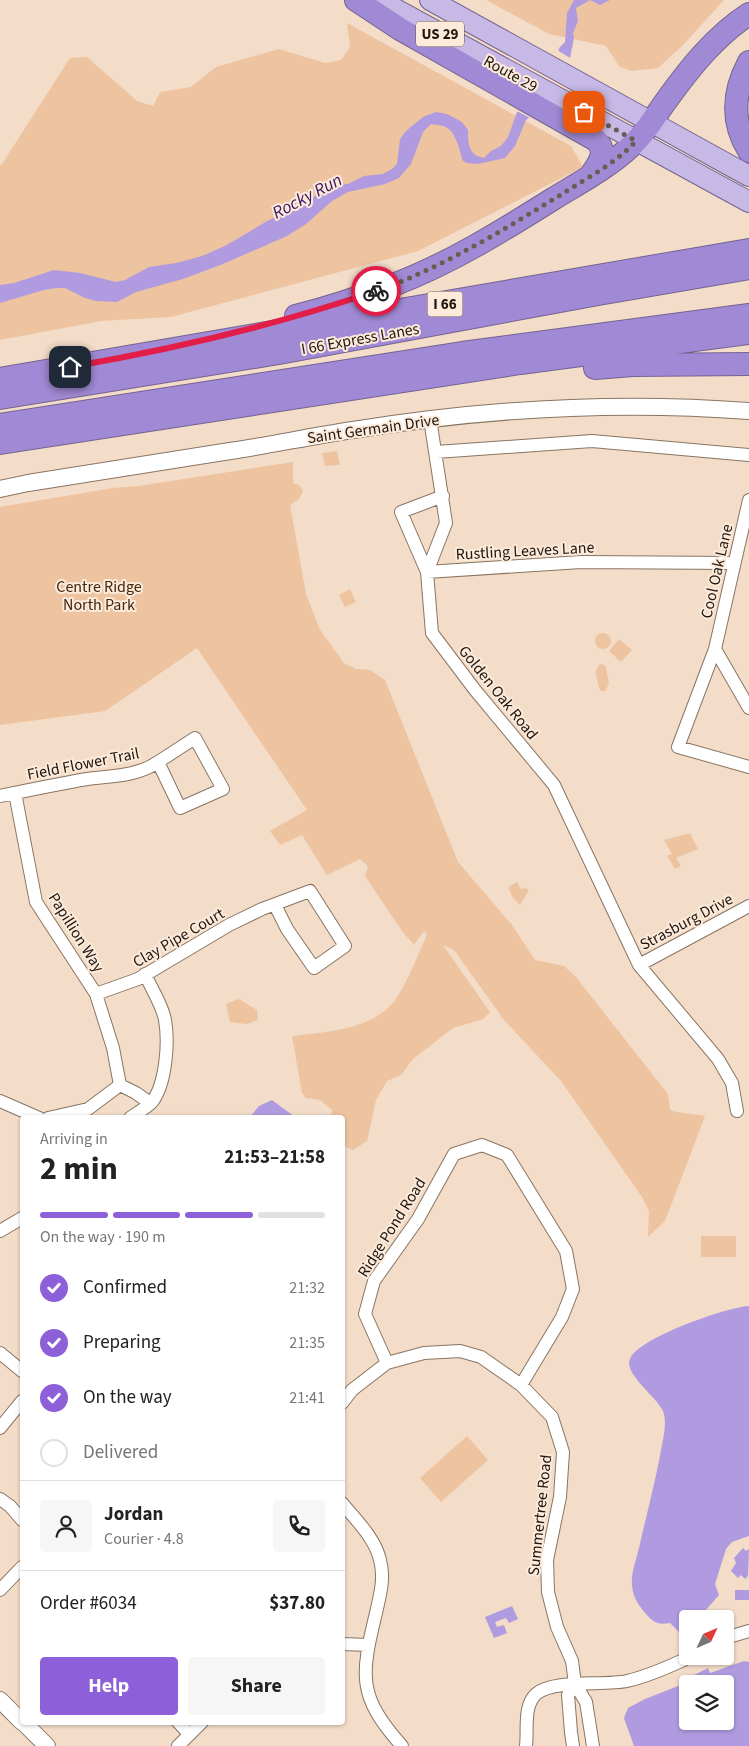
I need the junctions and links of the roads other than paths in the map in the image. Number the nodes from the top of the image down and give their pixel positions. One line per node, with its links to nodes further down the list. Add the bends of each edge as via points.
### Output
1 (356, 0): 6 (highway, via 400,29)
2 (379, 0): 6 (main road, Route 29 / US 29)
3 (430, 0): 8 (main road, Route 29 / US 29)
4 (749, 14): 8 (highway, via 704,54)
5 (749, 62): 10 (highway, via 738,88 736,104 737,125)
6 (497, 74): 7 (highway)
7 (564, 111): 9 (main road); 11 (highway, via 601,145 602,157)
8 (652, 122): 9 (highway); 12 (main road, Route 29 / US 29)
9 (636, 141): 11 (highway); 13 (main road)
10 (749, 151)
11 (591, 175): 18 (highway, via 465,251 394,285 322,309)
12 (749, 176)
13 (749, 202)
14 (749, 250): 18 (highway, I 66)
15 (749, 268): 22 (highway, I 66 Express Lanes, via 307,348)
16 (749, 315): 25 (highway, I 66 Express Lanes, via 462,353)
17 (749, 333): 19 (highway)
18 (140, 355): 21 (highway, I 66)
19 (520, 363): 20 (highway, via 561,371 633,365); 26 (highway)
20 (749, 364)
21 (0, 379)
22 (0, 398)
23 (749, 411): 24 (street, Saint Germain Drive, via 619,406)
24 (430, 419): 27 (street, Golden Oak Road); 29 (street, Saint Germain Drive)
25 (0, 425)
26 (0, 443)
27 (436, 452): 28 (street, via 592,441); 30 (street, Golden Oak Road)
28 (749, 455)
29 (0, 490)
30 (443, 496): 33 (street, Golden Oak Road, via 446,523); 33 (street, via 401,512)
31 (749, 500): 32 (street, Cool Oak Lane)
32 (734, 563): 33 (street, Rustling Leaves Lane, via 581,562); 34 (street, Cool Oak Lane)
33 (428, 572): 42 (street, Golden Oak Road, via 432,632 475,690 554,785)
34 (715, 649): 35 (street); 37 (street, Cool Oak Lane, via 678,746)
35 (749, 708)
36 (158, 762): 36 (street, Field Flower Trail, via 195,738 223,789 180,808); 38 (street, Field Flower Trail, via 125,775)
37 (749, 768)
38 (15, 793): 39 (street, Field Flower Trail); 44 (street, Papillion Way, via 36,902)
39 (0, 796)
40 (275, 904): 40 (street, Clay Pipe Court, via 310,891 345,946 314,968 287,929); 43 (street, Clay Pipe Court, via 229,925)
41 (747, 910): 42 (street, Strasburg Drive)
42 (638, 965): 48 (street, Golden Oak Road, via 718,1059 732,1083)
43 (146, 974): 44 (street, Clay Pipe Court); 47 (street, via 165,1019 166,1037 164,1076 160,1090)
44 (96, 994): 45 (street, Papillion Way, via 113,1048)
45 (120, 1085): 47 (street); 50 (street, via 88,1109)
46 (0, 1100): 49 (street)
47 (150, 1103): 51 (street)
48 (737, 1112)
49 (32, 1115)
50 (61, 1115)
51 (134, 1115)
52 (20, 1219): 53 (street)
53 (0, 1231)
54 (0, 1353): 56 (street)
55 (387, 1362): 57 (street, Summertree Road, via 424,1353 460,1351 481,1357); 57 (street, Ridge Pond Road, via 364,1314 374,1281 418,1219 454,1154 482,1145 507,1156 568,1256 573,1289 562,1317); 58 (street, Summertree Road)
56 (20, 1369)
57 (521, 1385): 71 (street, Summertree Road, via 552,1417 563,1452 560,1497 547,1560 548,1592 557,1627 572,1661)
58 (345, 1399)
59 (20, 1403): 60 (street)
60 (0, 1428)
61 (0, 1499): 63 (street)
62 (345, 1507): 69 (street, via 372,1541 380,1560 382,1586)
63 (20, 1518)
64 (20, 1569): 65 (street)
65 (0, 1590)
66 (749, 1631): 67 (street)
67 (734, 1635)
68 (345, 1644): 69 (street)
69 (368, 1645): 80 (street, via 367,1691 372,1707)
70 (679, 1662): 71 (street, via 626,1681)
71 (575, 1684): 81 (street, via 536,1694 528,1710); 82 (street, Summertree Road, via 568,1695); 83 (street, Summertree Road, via 586,1702)
72 (0, 1700): 73 (street)
73 (20, 1719)
74 (26, 1725): 78 (street)
75 (181, 1725): 77 (street)
76 (199, 1725): 77 (street)
77 (189, 1734): 79 (street)
78 (48, 1746)
79 (178, 1746)
80 (402, 1746)
81 (526, 1746)
82 (573, 1746)
83 (593, 1746)

